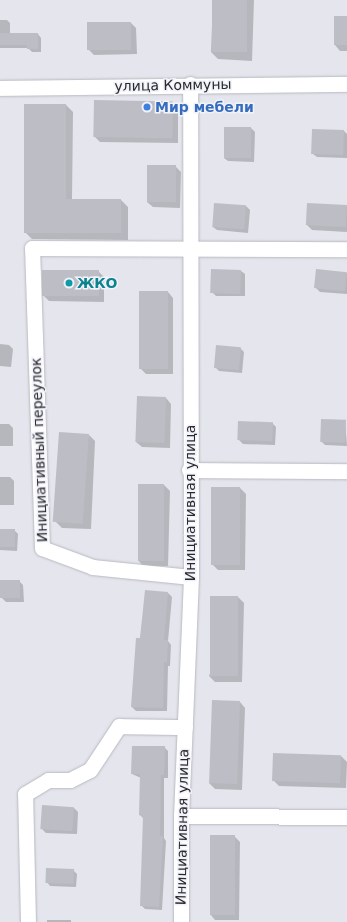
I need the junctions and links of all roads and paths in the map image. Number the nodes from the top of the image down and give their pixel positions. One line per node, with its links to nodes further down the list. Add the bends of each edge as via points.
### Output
1 (190, 84): 2 (street, улица Коммуны); 3 (street, улица Коммуны); 4 (street, Инициативная улица)
2 (347, 84)
3 (0, 88)
4 (192, 247): 5 (street); 6 (street, Инициативная улица); 8 (street, Инициативный переулок, via 32,248 42,548 93,567)
5 (347, 249)
6 (189, 470): 7 (street); 8 (street, Инициативная улица)
7 (347, 471)
8 (191, 577): 9 (street, Инициативная улица)
9 (185, 727): 10 (street, Инициативная улица); 12 (street, via 119,726 90,770 70,780 48,780 25,794)
10 (181, 816): 11 (street); 13 (street, Инициативная улица)
11 (347, 817)
12 (28, 922)
13 (180, 922)

